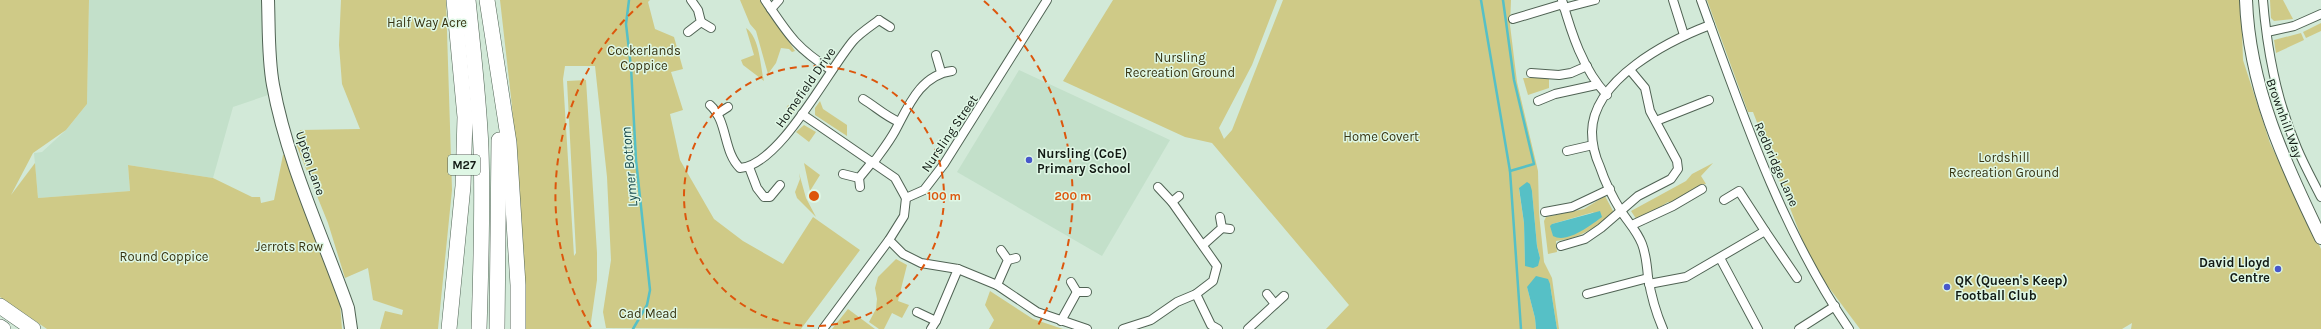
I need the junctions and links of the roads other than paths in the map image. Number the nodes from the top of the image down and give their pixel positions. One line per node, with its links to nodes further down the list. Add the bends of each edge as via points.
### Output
1 (268, 0): 92 (street, Upton Lane, via 271,71 277,102 297,169 348,308)
2 (454, 0): 93 (highway, M27, via 465,117 463,186)
3 (468, 0): 94 (highway, M27, via 481,149)
4 (487, 0): 27 (highway, M27)
5 (690, 0): 18 (street, via 698,10)
6 (766, 0): 15 (street)
7 (779, 0): 15 (street)
8 (1047, 0): 58 (street, Nursling Street, via 944,164 924,190)
9 (1595, 0): 14 (street)
10 (1673, 0): 24 (street)
11 (1701, 0): 19 (street, Redbridge Lane)
12 (2246, 0): 66 (street, Brownhill Way, via 2253,62 2265,107 2280,150)
13 (2263, 0): 23 (street)
14 (1563, 4): 17 (street); 26 (street, via 1570,30)
15 (772, 9): 28 (street, via 797,46)
16 (2321, 14): 23 (street, via 2294,26)
17 (1513, 19)
18 (701, 22): 21 (street); 22 (street)
19 (1710, 25): 24 (street); 85 (street, Redbridge Lane, via 1762,166 1805,253)
20 (890, 27): 28 (street, Homefield Drive, via 879,16 854,39)
21 (711, 28)
22 (688, 32)
23 (2267, 32): 50 (street, via 2282,108 2297,148)
24 (1684, 35): 29 (street, via 1645,57)
25 (936, 55): 31 (street)
26 (1587, 66): 32 (street, via 1559,75); 33 (street)
27 (496, 69): 95 (highway, M27, via 499,148); 96 (highway, M27, via 509,143 518,285)
28 (831, 70): 41 (street, Homefield Drive)
29 (1630, 70): 34 (street); 42 (street, via 1645,88 1650,111)
30 (952, 71): 31 (street)
31 (941, 72): 43 (street, via 922,86)
32 (1531, 73)
33 (1596, 85): 34 (street); 37 (street, via 1555,94)
34 (1607, 95): 44 (street, via 1595,117)
35 (863, 99): 43 (street, via 883,115)
36 (1709, 100): 42 (street)
37 (1538, 102)
38 (710, 105): 40 (street)
39 (728, 107): 40 (street)
40 (717, 114): 47 (street, via 733,162 740,168)
41 (802, 114): 46 (street); 47 (street, Homefield Drive, via 771,152)
42 (1656, 121): 61 (street, via 1677,161 1678,169 1671,179 1638,196)
43 (899, 122): 46 (street)
44 (1593, 145): 45 (street); 54 (street)
45 (1567, 151)
46 (874, 162): 49 (street); 58 (street, via 895,178)
47 (749, 167): 51 (street, via 757,188 764,197 770,197)
48 (843, 174): 49 (street)
49 (859, 178): 52 (street)
50 (2318, 184): 57 (street)
51 (780, 185)
52 (860, 187)
53 (1158, 187): 60 (street)
54 (1610, 189): 61 (street); 62 (street, via 1572,207)
55 (1702, 189): 64 (street, via 1678,204)
56 (1179, 196): 60 (street)
57 (2321, 197)
58 (906, 198): 67 (street, via 904,216)
59 (1724, 200): 65 (street, via 1739,191)
60 (1172, 202): 68 (street)
61 (1621, 210): 64 (street); 69 (street, via 1584,239)
62 (1545, 212)
63 (1220, 217): 68 (street, via 1226,229)
64 (1632, 225): 74 (street, via 1643,245)
65 (1764, 231): 71 (street); 73 (street)
66 (2321, 238)
67 (889, 240): 72 (street, via 903,254 921,263); 97 (street)
68 (1203, 245): 79 (street, via 1217,266 1213,281)
69 (1561, 246)
70 (1001, 250): 76 (street, via 1012,259)
71 (1720, 258): 74 (street, via 1686,277); 104 (street)
72 (958, 269): 76 (street); 87 (street)
73 (1797, 278)
74 (1649, 281): 81 (street); 103 (street, via 1657,316)
75 (1071, 282): 77 (street)
76 (997, 284): 88 (street, via 1037,312)
77 (1077, 292): 78 (street); 88 (street)
78 (1087, 292)
79 (1196, 294): 100 (street, via 1177,302 1151,320); 101 (street, via 1211,325)
80 (1267, 294): 83 (street)
81 (1588, 294)
82 (1284, 296): 83 (street)
83 (1275, 304): 102 (street)
84 (0, 306): 91 (highway)
85 (1835, 306): 105 (street); 106 (street, Redbridge Lane)
86 (918, 312): 87 (street)
87 (936, 321): 98 (street)
88 (1061, 321): 99 (street)
89 (0, 327): 90 (highway)
90 (3, 329)
91 (33, 329)
92 (351, 329)
93 (449, 329)
94 (479, 329)
95 (497, 329)
96 (518, 329)
97 (823, 329)
98 (931, 329)
99 (1087, 329)
100 (1123, 329)
101 (1218, 329)
102 (1248, 329)
103 (1663, 329)
104 (1758, 329)
105 (1800, 329)
106 (1849, 329)

